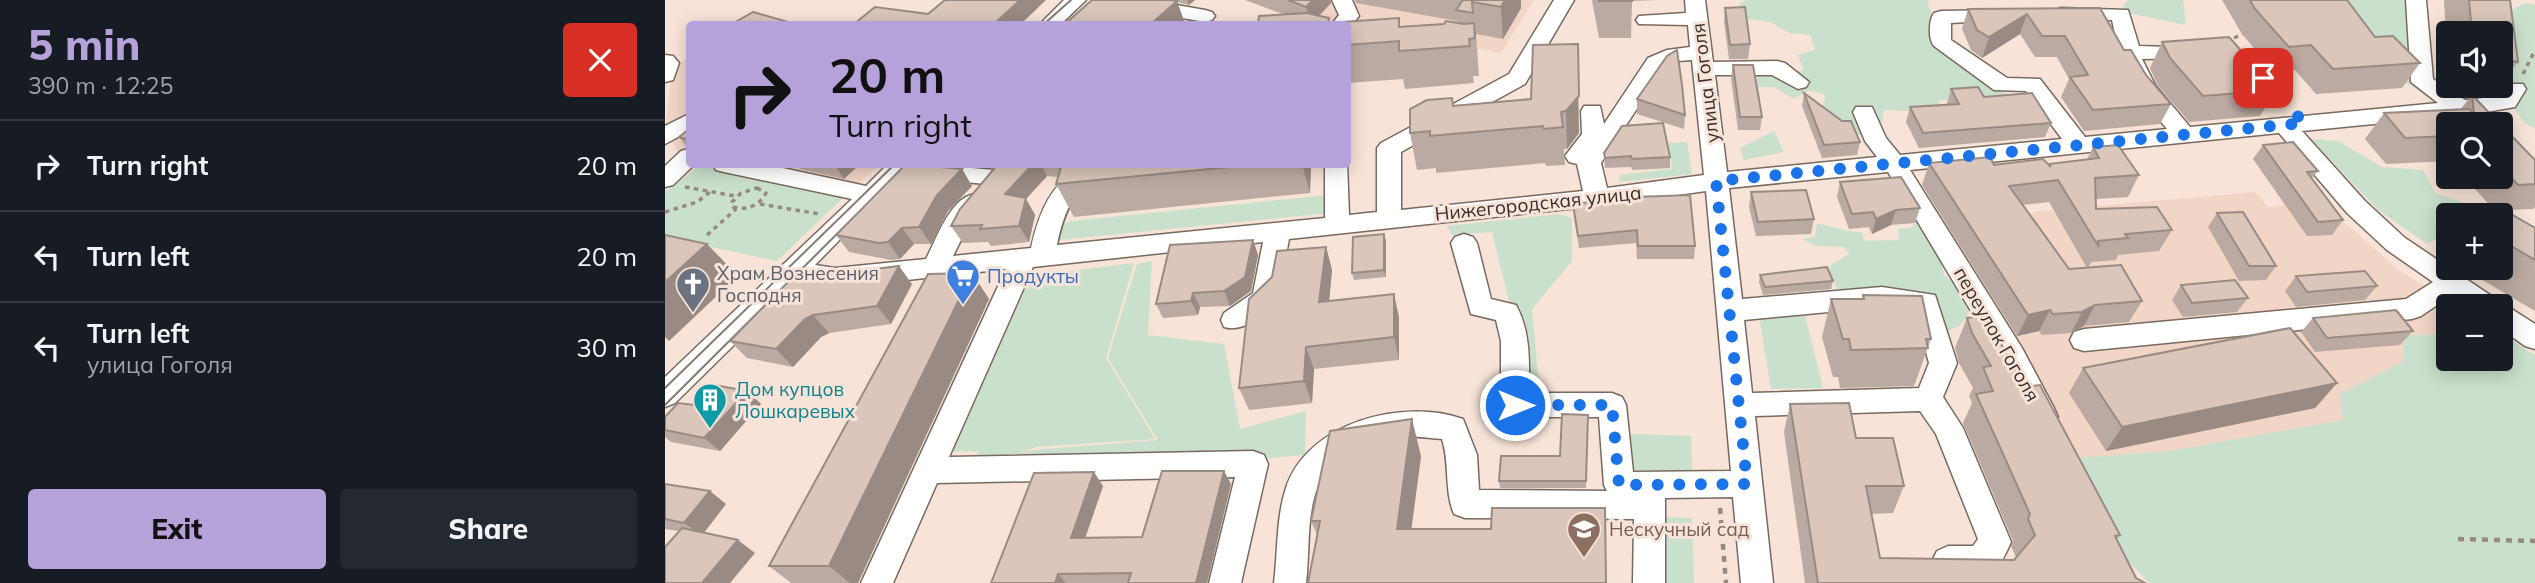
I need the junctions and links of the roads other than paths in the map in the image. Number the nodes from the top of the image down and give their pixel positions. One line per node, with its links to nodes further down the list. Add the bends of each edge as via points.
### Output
1 (1076, 0): 12 (street)
2 (1114, 0): 10 (street)
3 (1342, 0): 13 (street)
4 (1564, 0): 43 (street, via 1517,79 1389,148)
5 (2416, 0): 21 (street, via 2422,82)
6 (2122, 7): 8 (street); 15 (street)
7 (1696, 9): 11 (street); 17 (street, улица Гоголя)
8 (2043, 13)
9 (2018, 14): 29 (street, via 1941,17 1941,42 2002,85 2032,84)
10 (1205, 16)
11 (1646, 20)
12 (1053, 21)
13 (1349, 21)
14 (2211, 52): 15 (street)
15 (2130, 53): 27 (street, via 2146,89)
16 (665, 61): 18 (street)
17 (1702, 61): 19 (street, via 1777,68); 40 (street, улица Гоголя); 42 (street, via 1674,55 1656,62 1590,163)
18 (665, 75)
19 (1798, 82)
20 (2515, 89): 21 (street, Нижегородская улица, via 2507,102)
21 (2461, 108): 24 (street); 26 (street, Нижегородская улица)
22 (1592, 111): 42 (street, via 1593,135 1576,156)
23 (1864, 112): 33 (street, переулок Гоголя, via 1876,141)
24 (2466, 112)
25 (686, 123): 28 (street)
26 (2294, 124): 27 (street, Нижегородская улица); 50 (street, via 2355,207 2396,244)
27 (2185, 135): 29 (street, Нижегородская улица)
28 (665, 136)
29 (2080, 146): 33 (street, Нижегородская улица)
30 (665, 147): 31 (street)
31 (686, 156)
32 (686, 160): 39 (street)
33 (1895, 164): 40 (street, Нижегородская улица); 60 (street, переулок Гоголя, via 2012,356)
34 (743, 168): 41 (street)
35 (908, 168): 41 (street)
36 (1116, 168): 47 (street, via 1095,170 1066,187)
37 (1336, 168): 44 (street)
38 (960, 175): 48 (street, via 997,177 959,219)
39 (665, 179)
40 (1716, 181): 42 (street, Нижегородская улица); 52 (street, улица Гоголя)
41 (870, 195): 49 (street)
42 (1589, 198): 43 (street, Нижегородская улица, via 1534,197)
43 (1389, 219): 44 (street, Нижегородская улица)
44 (1337, 224): 45 (street, Нижегородская улица)
45 (1278, 230): 47 (street, Нижегородская улица); 53 (street, via 1265,298)
46 (1464, 243): 63 (street, via 1480,307 1507,312 1515,341 1515,405 1612,405 1619,485)
47 (1033, 258): 48 (street, Нижегородская улица); 61 (street)
48 (935, 267): 49 (street, Нижегородская улица, via 835,278)
49 (792, 271): 57 (street)
50 (2451, 283): 51 (street); 56 (street, via 2411,309)
51 (2468, 294)
52 (1729, 309): 58 (street, via 1882,297 1926,302 1943,363); 59 (street, улица Гоголя)
53 (1234, 320)
54 (2513, 323): 55 (street)
55 (2535, 338)
56 (2084, 340)
57 (665, 395)
58 (1927, 398): 59 (street); 64 (street, via 1948,428 1995,542 1981,561)
59 (1739, 405): 62 (street, улица Гоголя)
60 (2056, 440)
61 (928, 470): 65 (street); 66 (street, via 1253,464)
62 (1747, 484): 63 (street); 69 (street, улица Гоголя)
63 (1650, 495): 67 (street, via 1465,504 1462,455 1453,428 1392,425 1320,457 1306,476 1294,525 1296,553); 68 (street)
64 (1916, 562)
65 (877, 583)
66 (1225, 583)
67 (1290, 583)
68 (1649, 583)
69 (1757, 583)

